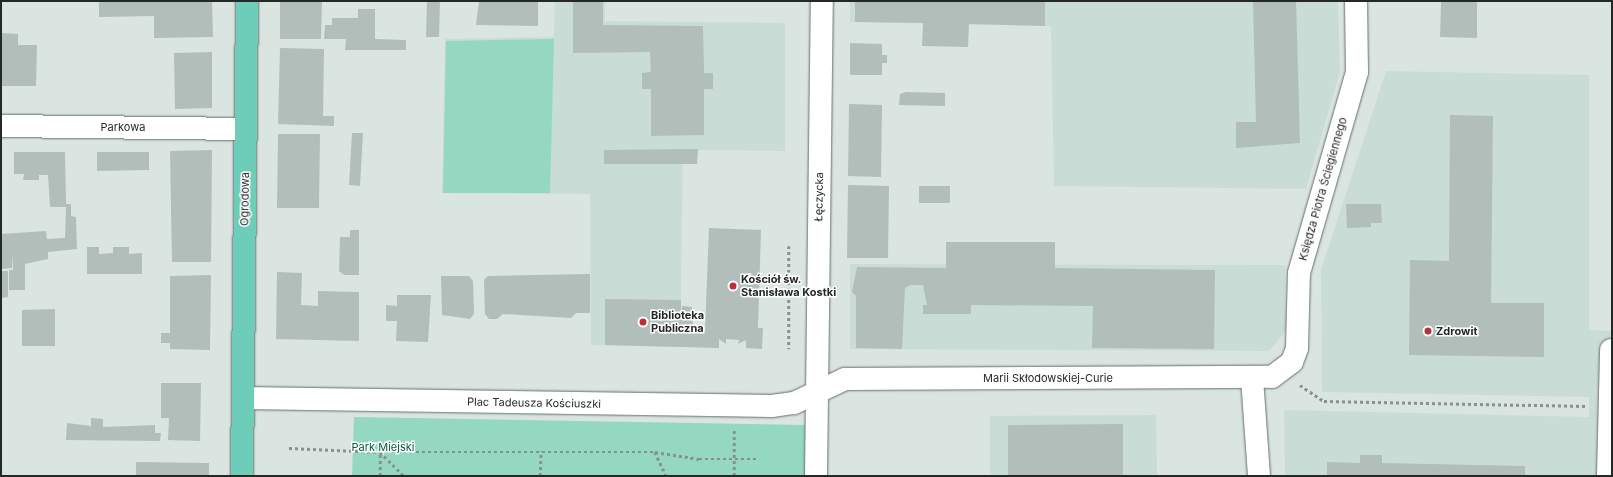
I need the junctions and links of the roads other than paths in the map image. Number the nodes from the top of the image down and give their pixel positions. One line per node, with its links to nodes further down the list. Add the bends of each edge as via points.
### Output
1 (247, 1): 5 (main road, Ogrodowa)
2 (822, 1): 9 (street, Łęczycka)
3 (1356, 1): 7 (street, Księdza Piotra Ściegiennego, via 1357,72 1299,273 1297,348 1292,362)
4 (1, 126): 5 (street, Parkowa)
5 (246, 129): 10 (main road, Ogrodowa)
6 (1611, 350): 14 (street)
7 (1282, 373): 8 (street, Marii Skłodowskiej-Curie)
8 (1252, 378): 9 (street, Marii Skłodowskiej-Curie, via 845,379); 13 (street)
9 (817, 392): 10 (street, Plac Tadeusza Kościuszki, via 788,406 734,407); 12 (street)
10 (243, 398): 11 (main road)
11 (242, 476)
12 (816, 476)
13 (1259, 476)
14 (1608, 476)

